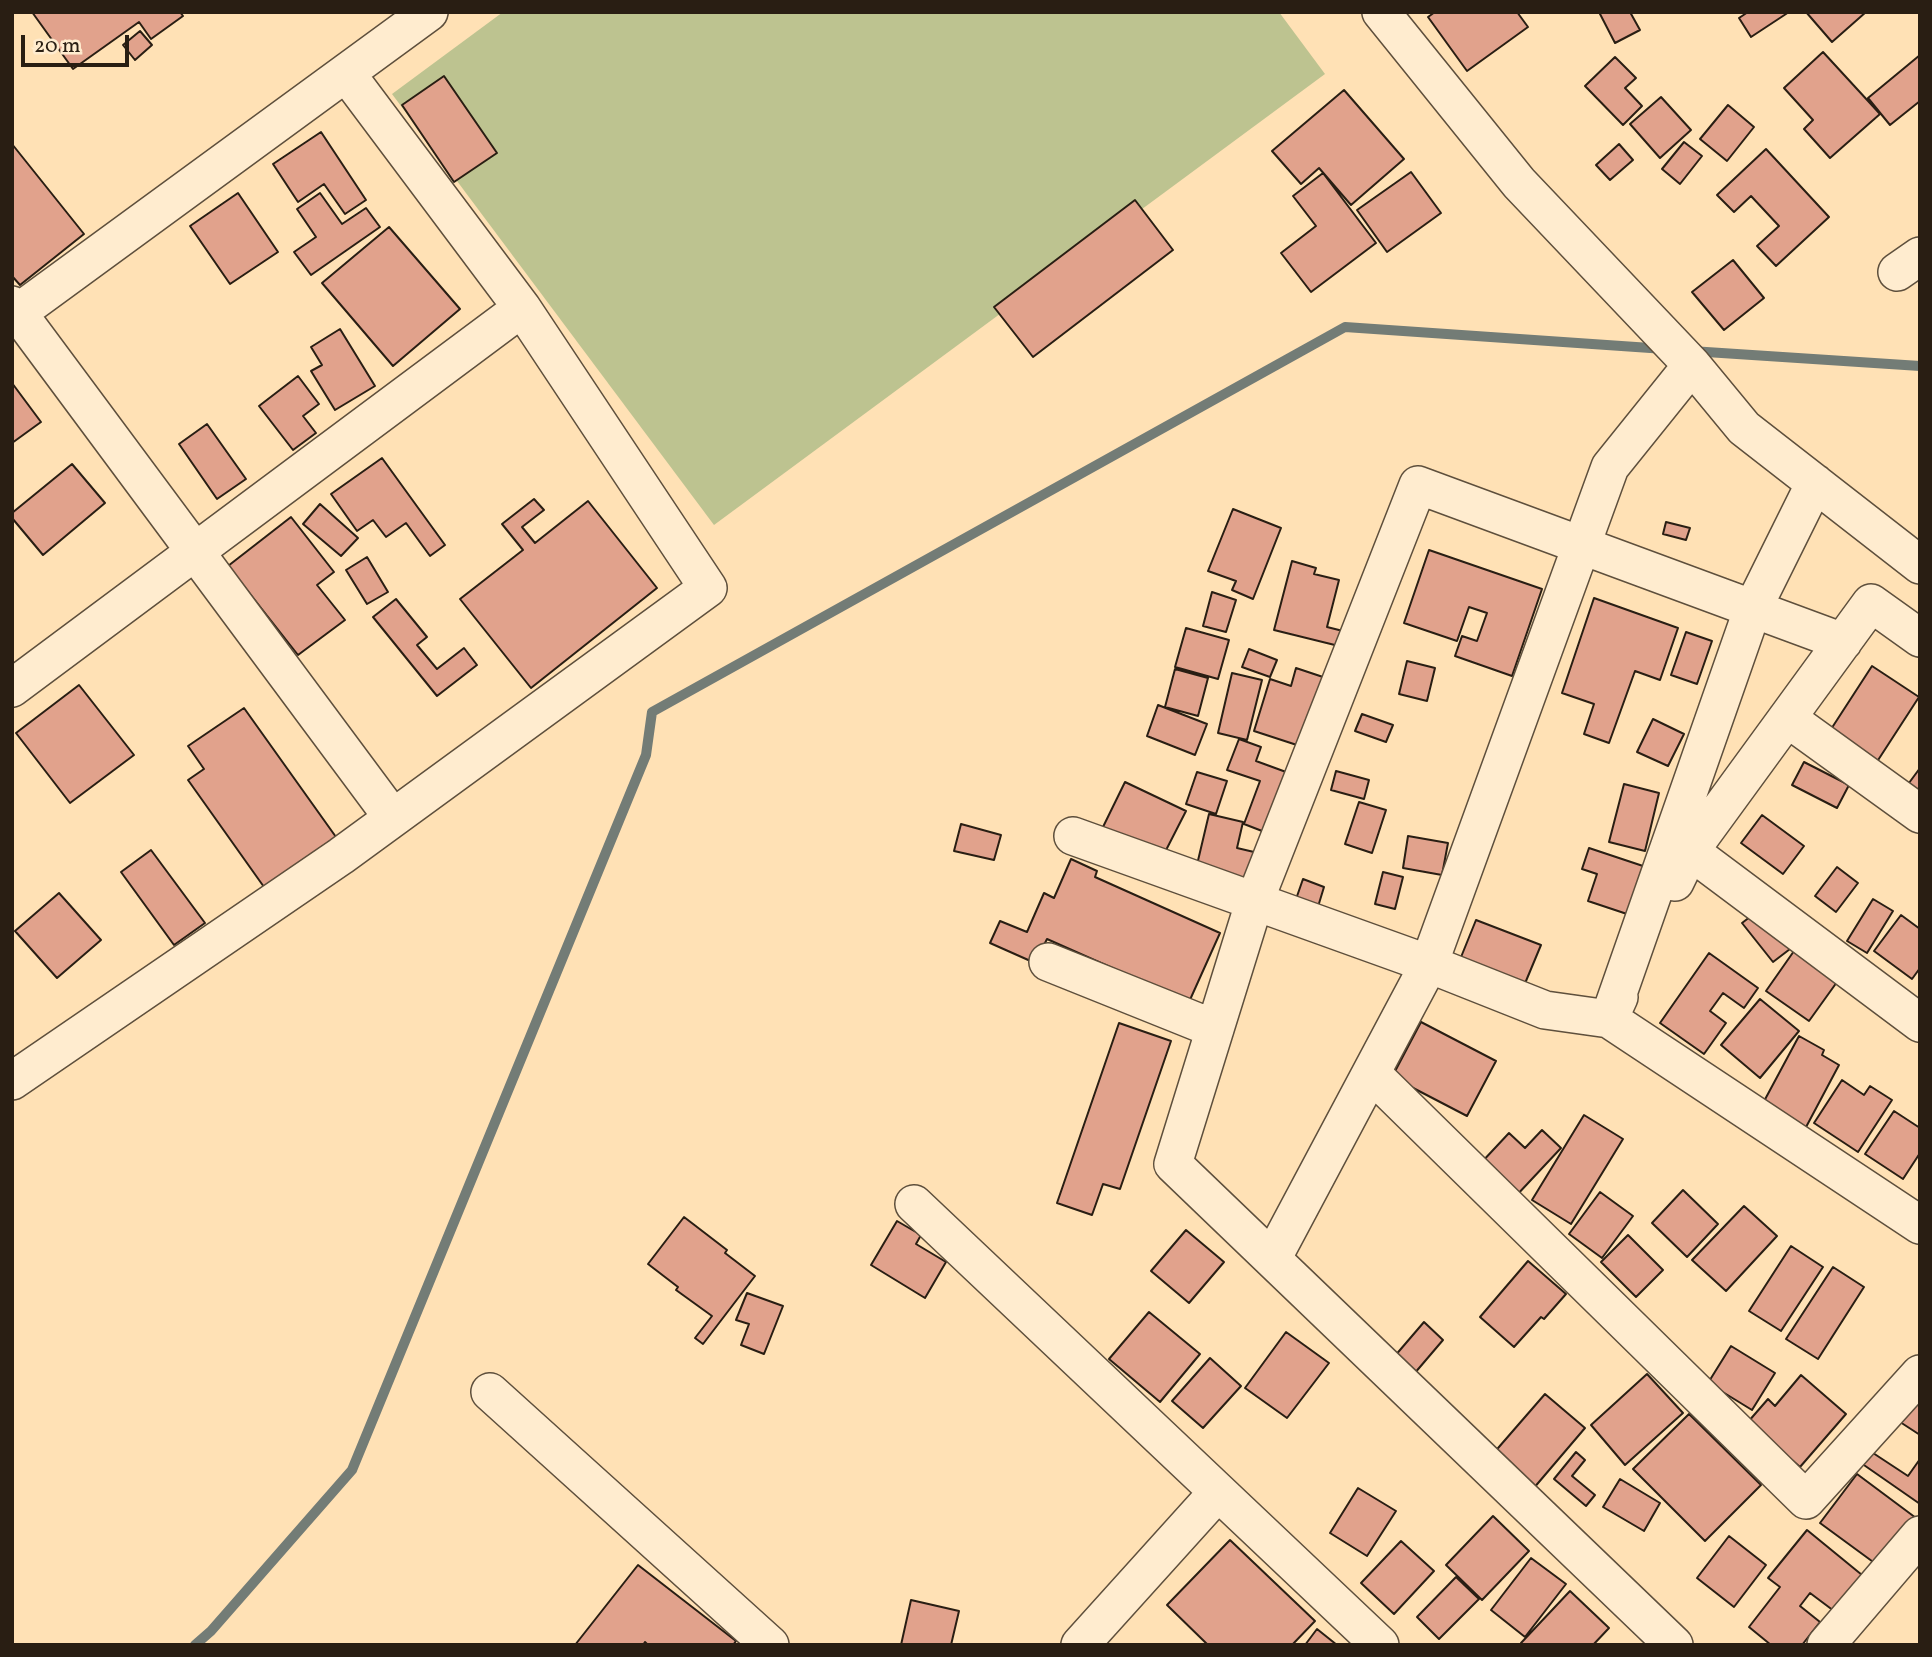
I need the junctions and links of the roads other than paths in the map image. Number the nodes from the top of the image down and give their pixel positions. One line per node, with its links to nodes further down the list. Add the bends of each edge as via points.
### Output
1 (1381, 12): 6 (street, via 1519,183)
2 (417, 16): 3 (street)
3 (346, 73): 4 (street); 5 (street)
4 (522, 308): 9 (street); 17 (street, via 708,587)
5 (14, 312): 9 (street)
6 (1692, 365): 7 (street, via 1744,428); 8 (street, via 1610,467)
7 (1815, 483): 10 (street); 11 (street)
8 (1581, 545): 11 (street); 20 (street, via 1418,485); 22 (street)
9 (195, 551): 14 (street); 17 (street)
10 (1920, 565)
11 (1753, 608): 13 (street); 23 (street)
12 (1920, 638): 13 (street, via 1871,603)
13 (1843, 642): 15 (street)
14 (12, 688)
15 (1787, 718): 16 (street); 19 (street)
16 (1920, 814)
17 (393, 818): 27 (street)
18 (1073, 836): 20 (street)
19 (1690, 850): 23 (street); 24 (street)
20 (1255, 900): 22 (street); 25 (street)
21 (1048, 962): 25 (street)
22 (1429, 964): 23 (street, via 1545,1010); 26 (street)
23 (1609, 1019): 29 (street)
24 (1920, 1023)
25 (1215, 1029): 30 (street, via 1173,1164)
26 (1371, 1073): 30 (street); 31 (street, via 1806,1500)
27 (12, 1082)
28 (914, 1204): 33 (street)
29 (1920, 1225)
30 (1272, 1259): 38 (street)
31 (1920, 1374)
32 (490, 1392): 35 (street)
33 (1218, 1492): 36 (street); 37 (street)
34 (1920, 1535): 39 (street)
35 (770, 1645)
36 (1080, 1645)
37 (1380, 1645)
38 (1674, 1645)
39 (1826, 1645)

